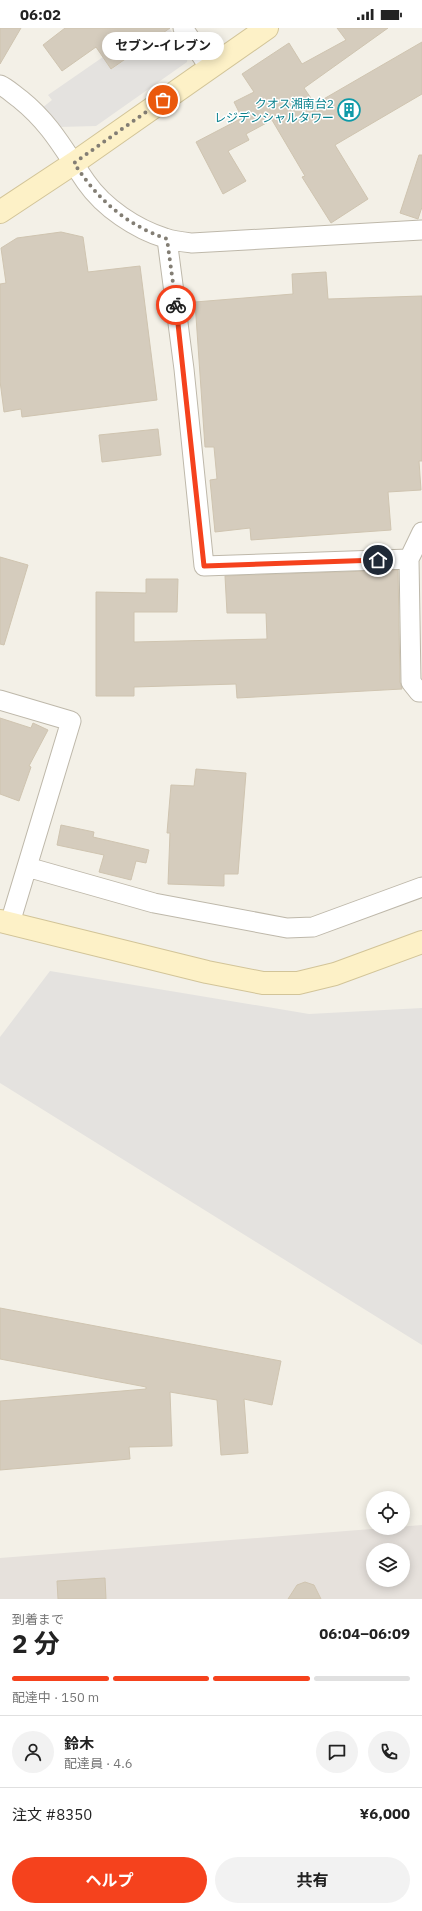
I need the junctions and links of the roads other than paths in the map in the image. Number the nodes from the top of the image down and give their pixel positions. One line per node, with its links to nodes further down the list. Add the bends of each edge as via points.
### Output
1 (183, 28): 3 (street)
2 (267, 28): 3 (street)
3 (209, 67): 5 (street)
4 (0, 84): 5 (street, via 34,110)
5 (74, 163): 6 (street); 8 (street, via 87,183 106,203 134,224)
6 (0, 212)
7 (422, 230): 8 (street, via 192,243)
8 (167, 239): 10 (street, via 184,369 204,566)
9 (422, 532): 10 (street)
10 (410, 559): 11 (street, via 411,682 419,692)
11 (422, 692)
12 (0, 700): 13 (street, via 71,722)
13 (27, 866): 14 (street, via 154,903 287,928 313,927); 15 (street)
14 (422, 887)
15 (5, 922): 16 (street, via 207,972 263,983 298,983 335,974)
16 (422, 942)

